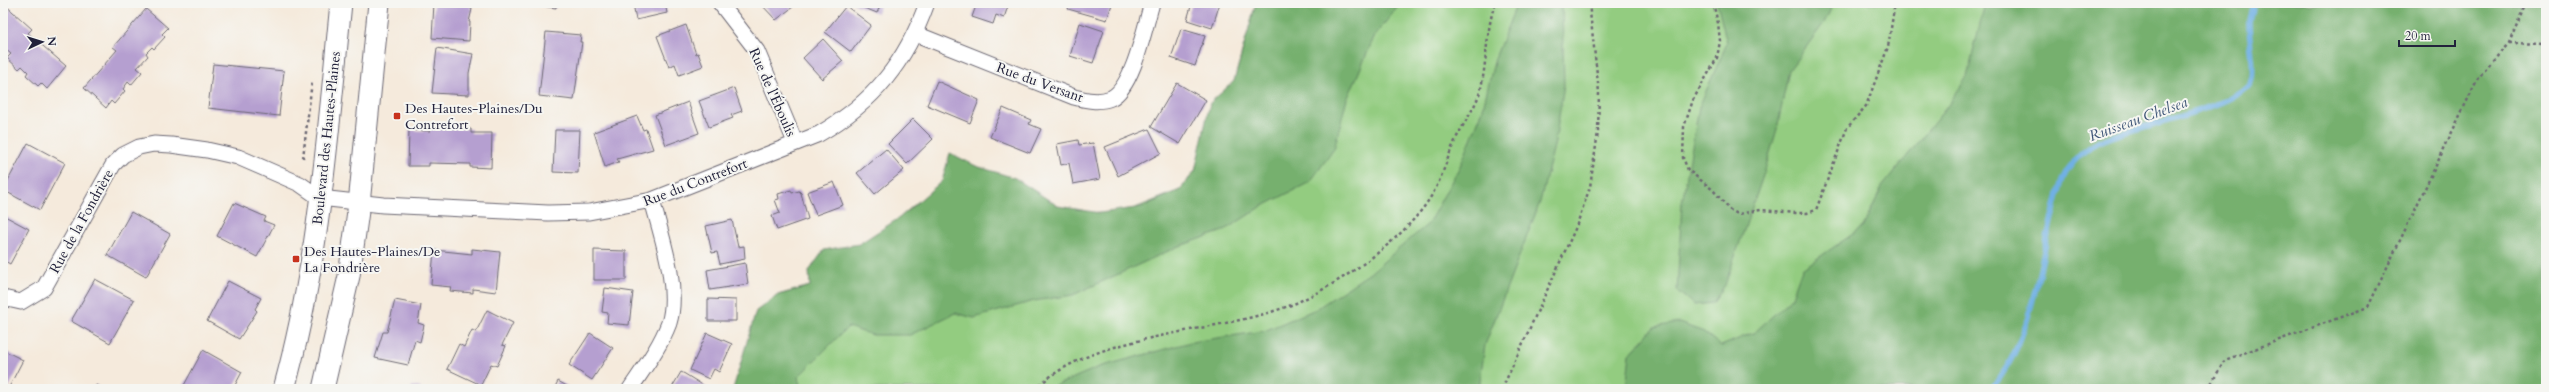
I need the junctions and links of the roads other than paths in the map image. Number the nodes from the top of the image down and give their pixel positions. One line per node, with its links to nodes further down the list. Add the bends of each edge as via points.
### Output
1 (341, 3): 8 (street, Boulevard des Hautes-Plaines)
2 (379, 3): 10 (street)
3 (720, 3): 7 (street, Rue de l'Éboulis, via 757,51)
4 (927, 3): 6 (street, Rue du Contrefort)
5 (1152, 3): 6 (street, Rue du Versant, via 1128,78 1121,90 1111,98 1098,101 1074,98)
6 (916, 34): 7 (street, Rue du Contrefort, via 901,62 884,83 843,121 819,134)
7 (795, 142): 9 (street, Rue du Contrefort)
8 (320, 198): 10 (street, Rue du Contrefort); 11 (street, Rue de la Fondrière, via 300,184 238,158 207,150 154,144 138,147 123,154 113,165 44,288 21,302); 12 (street, Boulevard des Hautes-Plaines, via 304,302)
9 (652, 200): 10 (street, Rue du Contrefort, via 589,212 548,213); 14 (street, via 671,280 672,303 669,322 661,341)
10 (358, 204): 13 (street, via 349,276)
11 (3, 298)
12 (284, 389)
13 (323, 389)
14 (630, 389)

